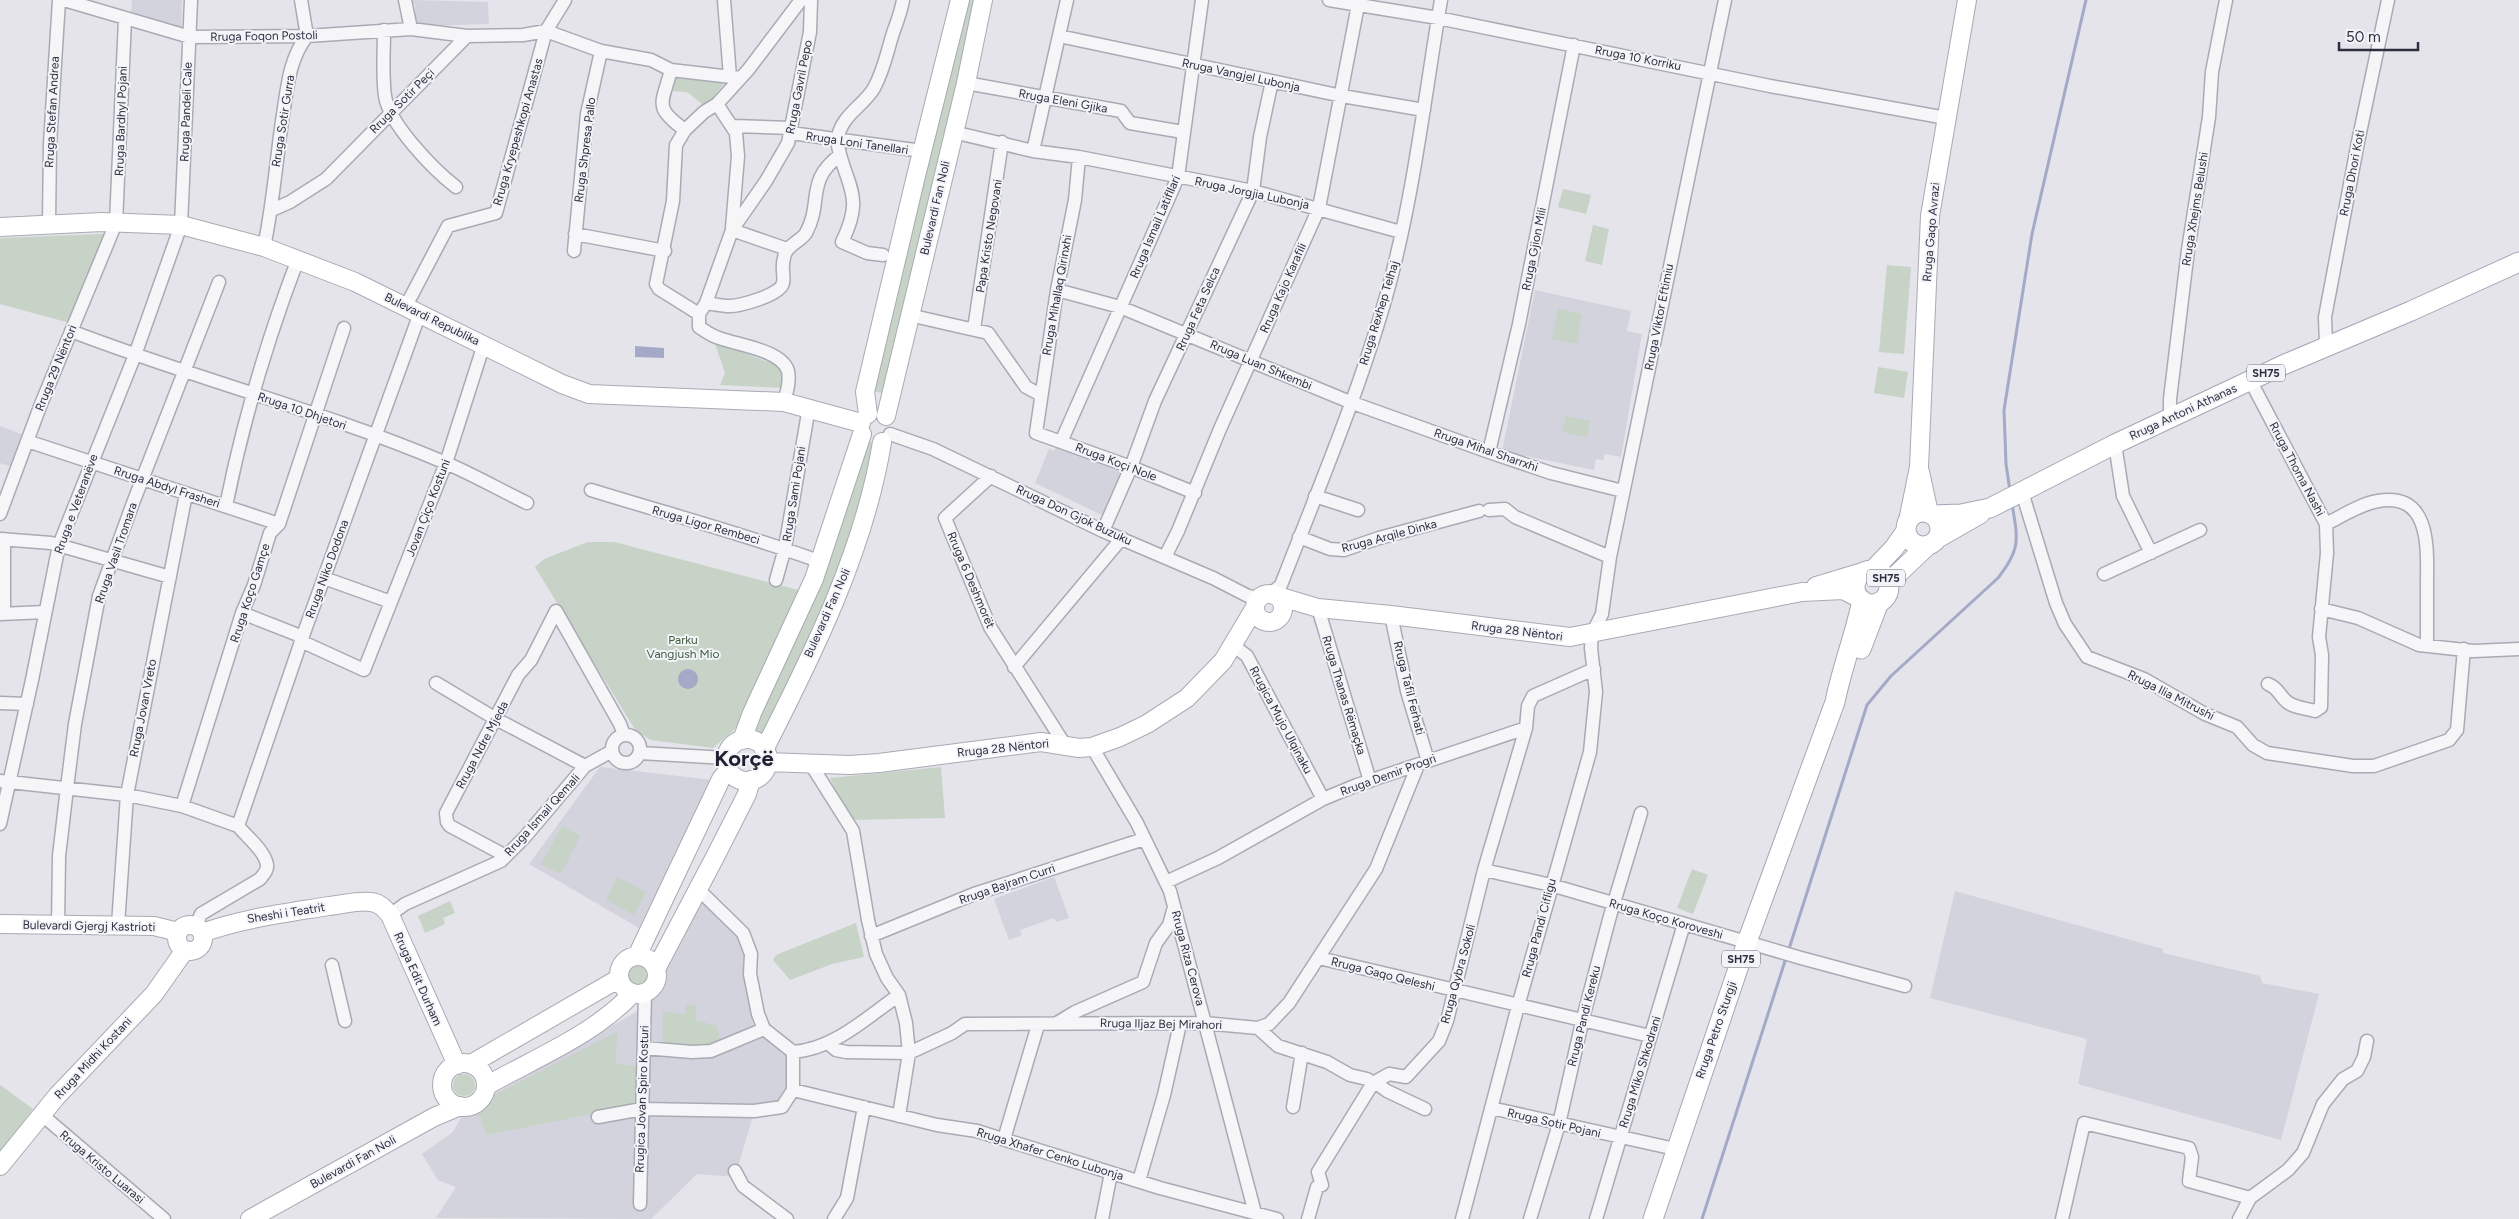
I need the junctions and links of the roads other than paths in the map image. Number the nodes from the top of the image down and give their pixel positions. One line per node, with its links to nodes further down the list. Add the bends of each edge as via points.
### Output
1 (59, 0): 61 (street, Rruga Stefan Andrea, via 50,144)
2 (64, 0): 23 (street, Rruga Foqon Postoli)
3 (191, 0): 30 (street, Rruga Pandeli Cale)
4 (301, 0): 27 (street)
5 (405, 0): 24 (street)
6 (566, 0): 26 (street)
7 (724, 0): 36 (street)
8 (801, 0): 36 (street)
9 (811, 0): 47 (street, Rruga Gavril Pepo, via 810,32)
10 (903, 0): 50 (street, via 883,68 873,90 856,106 839,132)
11 (960, 0): 53 (main road, Bulevardi Fan Noli)
12 (983, 0): 38 (main road, Bulevardi Fan Noli)
13 (1067, 0): 29 (street)
14 (1202, 0): 33 (street, Rruga Ismail Latifllari)
15 (1329, 0): 21 (street, Rruga 10 Korriku)
16 (1441, 0): 22 (street, Rruga Rexhep Telhaj)
17 (1725, 0): 35 (street, Rruga Viktor Eftimiu)
18 (1967, 0): 44 (main road, Rruga Gaqo Avrazi)
19 (2226, 0): 99 (street, Rruga Xhejms Belushi, via 2212,72 2209,117 2188,250)
20 (2388, 0): 87 (street, Rruga Dhori Koti, via 2325,317)
21 (1358, 5): 22 (street, Rruga 10 Korriku); 39 (street, Rruga Kajo Karafili)
22 (1438, 18): 31 (street, Rruga 10 Korriku); 42 (street, Rruga Rexhep Telhaj)
23 (125, 19): 30 (street, Rruga Foqon Postoli); 62 (street, Rruga Bardhyl Pojani)
24 (411, 29): 25 (street, Rruga Foqon Postoli); 28 (street, Rruga Foqon Postoli)
25 (384, 30): 27 (street, Rruga Foqon Postoli); 43 (street, via 385,96)
26 (546, 31): 28 (street, via 523,35); 32 (street); 79 (street, Rruga Kryepeshkopi Anastas, via 496,213 448,226)
27 (307, 36): 30 (street, Rruga Foqon Postoli); 59 (street, Rruga Sotir Gurra, via 295,55 288,84)
28 (467, 36): 43 (street, Rruga Sotir Peçi)
29 (1059, 36): 33 (street, Rruga Vangjel Lubonja); 40 (street)
30 (190, 37): 63 (street, Rruga Pandeli Cale)
31 (1574, 45): 35 (street, Rruga 10 Korriku); 107 (street, Rruga Gjion Mili, via 1519,324)
32 (601, 51): 34 (street, via 651,60); 67 (street, Rruga Shpresa Pallo, via 587,114)
33 (1192, 64): 37 (street, Rruga Vangjel Lubonja); 49 (street, Rruga Ismail Latifllari)
34 (671, 70): 36 (street); 46 (street, via 662,104 666,116)
35 (1708, 72): 44 (street, Rruga 10 Korriku); 115 (street, Rruga Viktor Eftimiu)
36 (735, 77): 41 (street)
37 (1272, 82): 39 (street, Rruga Vangjel Lubonja); 58 (street, Rruga Feta Selca)
38 (966, 83): 40 (street, Rruga Eleni Gjika); 48 (main road, Bulevardi Fan Noli)
39 (1342, 96): 42 (street, Rruga Vangjel Lubonja); 60 (street, Rruga Kajo Karafili)
40 (1043, 98): 49 (street, Rruga Eleni Gjika, via 1121,111 1130,123); 52 (street)
41 (717, 104): 45 (street); 46 (street)
42 (1424, 110): 66 (street, Rruga Rexhep Telhaj)
43 (390, 112): 57 (street, via 437,173); 59 (street, Rruga Sotir Peçi, via 326,179 290,202)
44 (1946, 118): 111 (main road, Rruga Gaqo Avrazi, via 1927,252)
45 (733, 126): 47 (street, Rruga Loni Tanellari); 65 (street, via 738,156)
46 (685, 130): 70 (street, via 676,145 674,201)
47 (791, 130): 50 (street, Rruga Loni Tanellari); 65 (street, Rruga Gavril Pepo, via 788,143 766,181)
48 (953, 132): 51 (street, Rruga Jorgjia Lubonja); 81 (main road, Bulevardi Fan Noli)
49 (1183, 132): 56 (street, Rruga Ismail Latifllari)
50 (837, 141): 53 (street, Rruga Loni Tanellari); 54 (street)
51 (1002, 142): 52 (street, Rruga Jorgjia Lubonja); 83 (street, Papa Kristo Negovani)
52 (1033, 150): 55 (street, Rruga Jorgjia Lubonja)
53 (922, 151): 100 (main road, Bulevardi Fan Noli, via 865,392)
54 (840, 155): 69 (street, via 819,178 813,215 805,234); 72 (street, via 854,204 852,220 842,242 867,253)
55 (1078, 157): 56 (street, Rruga Jorgjia Lubonja); 76 (street, Rruga Mihallaq Qirinxhi, via 1075,200)
56 (1178, 178): 58 (street, Rruga Jorgjia Lubonja); 78 (street, Rruga Ismail Latifllari)
57 (456, 187)
58 (1253, 191): 60 (street, Rruga Jorgjia Lubonja); 85 (street, Rruga Feta Selca)
59 (272, 204): 68 (street, Rruga Sotir Gurra)
60 (1319, 208): 66 (street, Rruga Jorgjia Lubonja); 89 (street, Rruga Kajo Karafili)
61 (49, 223): 62 (main road, Bulevardi Republika); 64 (main road, Bulevardi Republika)
62 (116, 223): 63 (main road, Bulevardi Republika); 84 (street, Rruga 29 Nëntori)
63 (181, 225): 68 (main road, Bulevardi Republika); 88 (street, Rruga e Veteranëve)
64 (0, 227)
65 (732, 230): 69 (street); 77 (street, Rruga Gavril Pepo)
66 (1401, 232): 95 (street, Rruga Rexhep Telhaj, via 1388,289)
67 (575, 234): 70 (street); 71 (street, Rruga Shpresa Pallo)
68 (264, 247): 73 (main road, Bulevardi Republika)
69 (787, 249): 77 (street, via 781,264 784,282 781,290 731,306)
70 (665, 250): 80 (street, via 656,284)
71 (574, 251)
72 (883, 255)
73 (298, 259): 79 (main road, Bulevardi Republika); 92 (street)
74 (2519, 262): 87 (main road, Rruga Antoni Athanas / SH75)
75 (219, 282): 90 (street, Rruga Vasil Tromara)
76 (1057, 290): 78 (street, Rruga Luan Shkembi); 93 (street, Rruga Mihallaq Qirinxhi)
77 (706, 303): 80 (street, Rruga Gavril Pepo)
78 (1120, 306): 85 (street, Rruga Luan Shkembi); 105 (street, Rruga Ismail Latifllari)
79 (413, 310): 86 (main road, Bulevardi Republika); 102 (street, Rruga Niko Dodona)
80 (699, 314): 94 (street, via 699,327 718,338 757,349 780,360 787,369 789,383)
81 (910, 315): 83 (street); 98 (main road, Bulevardi Fan Noli)
82 (344, 328): 97 (street, Rruga Koço Gamçe)
83 (974, 329): 93 (street, via 992,337 1026,387)
84 (71, 331): 88 (street, Rruga 10 Dhjetori); 104 (street, Rruga 29 Nëntori)
85 (1188, 334): 89 (street, Rruga Luan Shkembi); 110 (street, Rruga Feta Selca, via 1155,401)
86 (484, 344): 94 (main road, Bulevardi Republika, via 562,384 589,394); 109 (street, Jovan Çiço Kostuni)
87 (2326, 346): 91 (main road, Rruga Antoni Athanas / SH75)
88 (135, 356): 90 (street, Rruga 10 Dhjetori); 108 (street, Rruga e Veteranëve)
89 (1251, 362): 95 (street, Rruga Luan Shkembi); 116 (street, Rruga Kajo Karafili)
90 (184, 371): 92 (street, Rruga 10 Dhjetori); 113 (street, Rruga Vasil Tromara)
91 (2250, 380): 99 (main road, Rruga Antoni Athanas / SH75); 127 (street, Rruga Thoma Nashi)
92 (252, 394): 97 (street, Rruga 10 Dhjetori); 121 (street)
93 (1041, 395): 101 (street, Rruga Mihallaq Qirinxhi)
94 (784, 402): 96 (main road, Bulevardi Republika)
95 (1350, 402): 107 (street, Rruga Mihal Sharrxhi); 119 (street, Rruga Rexhep Telhaj)
96 (809, 407): 100 (main road, Bulevardi Republika); 136 (street, Rruga Sami Pojani)
97 (314, 415): 102 (street, Rruga 10 Dhjetori); 126 (street, Rruga Koço Gamçe)
98 (886, 416): 100 (main road, via 880,412); 103 (main road, via 891,426)
99 (2170, 418): 106 (main road, Rruga Antoni Athanas / SH75)
100 (864, 423): 103 (main road, via 870,442); 141 (main road, Bulevardi Fan Noli)
101 (1036, 433): 105 (street, Rruga Koçi Nole)
102 (374, 436): 109 (street, Rruga 10 Dhjetori); 145 (street, Rruga Niko Dodona)
103 (886, 438): 112 (street, Rruga Don Gjok Buzuku, via 933,449); 179 (main road, Bulevardi Fan Noli, via 840,590)
104 (27, 441): 108 (street, Rruga Abdyl Frasheri); 124 (street, Rruga 29 Nëntori)
105 (1061, 442): 110 (street, Rruga Koçi Nole)
106 (2115, 444): 117 (main road, Rruga Antoni Athanas / SH75); 137 (street, via 2123,496)
107 (1489, 452): 115 (street, Rruga Mihal Sharrxhi, via 1551,473)
108 (91, 462): 113 (street, Rruga Abdyl Frasheri); 135 (street, Rruga e Veteranëve)
109 (446, 463): 120 (street, Rruga 10 Dhjetori); 151 (street, Jovan Çiço Kostuni)
110 (1131, 466): 116 (street, Rruga Koçi Nole); 130 (street, Rruga Feta Selca)
111 (1919, 466): 125 (main road, Rruga Gaqo Avrazi); 128 (main road, Rruga Gaqo Avrazi)
112 (991, 476): 130 (street, Rruga Don Gjok Buzuku); 165 (street, Rruga 6 Deshmorët, via 944,518 990,627)
113 (142, 480): 118 (street, Rruga Abdyl Frasheri); 140 (street, Rruga Vasil Tromara)
114 (591, 490): 136 (street, Rruga Ligor Rembeci)
115 (1623, 491): 139 (street, Rruga Viktor Eftimiu)
116 (1195, 493): 138 (street, Rruga Kajo Karafili)
117 (2020, 493): 122 (main road, Rruga Antoni Athanas / SH75); 163 (street, Rruga Ilia Mitrushi, via 2059,610 2087,657 2144,679 2205,714 2237,727 2253,745 2268,753 2353,766 2374,766 2449,740 2457,730)
118 (186, 494): 121 (street, Rruga Abdyl Frasheri); 144 (street, Rruga Jovan Vreto)
119 (1315, 496): 123 (street); 131 (street, Rruga Rexhep Telhaj)
120 (527, 503)
121 (226, 506): 126 (street, Rruga Abdyl Frasheri)
122 (1988, 508): 125 (main road, Rruga Antoni Athanas / SH75, via 1945,516); 134 (main road, Rruga Antoni Athanas / SH75)
123 (1358, 510)
124 (0, 514)
125 (1931, 514): 128 (main road, SH75, via 1918,513); 134 (main road, via 1939,523)
126 (279, 524): 155 (street, Rruga Koço Gamçe, via 270,533)
127 (2326, 524): 153 (street, Rruga Thoma Nashi, via 2327,553); 162 (street, via 2379,501 2399,502 2415,511 2427,541)
128 (1907, 526): 134 (main road, via 1913,543); 142 (main road, SH75, via 1894,548)
129 (2200, 530): 137 (street)
130 (1103, 531): 132 (street, Rruga Don Gjok Buzuku)
131 (1300, 537): 139 (street, Rruga Arqile Dinka, via 1330,549 1344,550 1484,510 1505,509); 149 (street, Rruga Rexhep Telhaj, via 1281,585)
132 (1122, 538): 138 (street, Rruga Don Gjok Buzuku); 165 (street)
133 (2, 539): 135 (street); 156 (street)
134 (1932, 542): 147 (main road, SH75)
135 (58, 545): 140 (street); 154 (street, Rruga e Veteranëve)
136 (785, 548): 141 (street, Rruga Ligor Rembeci); 146 (street, Rruga Sami Pojani)
137 (2151, 553): 143 (street)
138 (1165, 557): 149 (street, Rruga Don Gjok Buzuku, via 1248,596)
139 (1610, 557): 159 (street, Rruga Viktor Eftimiu, via 1602,614)
140 (112, 561): 144 (street); 187 (street, Rruga Vasil Tromara, via 100,596 75,724)
141 (821, 562): 174 (main road, Bulevardi Fan Noli)
142 (1871, 570): 147 (main road, SH75, via 1883,574); 148 (main road, Rruga 28 Nëntori / SH75, via 1833,579); 150 (main road, SH75, via 1862,572 1856,581 1855,592)
143 (2104, 574)
144 (170, 577): 188 (street, Rruga Jovan Vreto)
145 (324, 578): 151 (street); 160 (street, Rruga Niko Dodona)
146 (776, 580)
147 (1888, 583): 150 (main road, SH75, via 1887,594)
148 (1802, 592): 150 (main road, Rruga 28 Nëntori / SH75, via 1843,590); 159 (main road, Rruga 28 Nëntori / SH75)
149 (1266, 599): 152 (main road, Rruga 28 Nëntori / SH75); 158 (main road, via 1283,603 1283,611); 158 (main road, via 1257,616 1262,621); 161 (main road, Rruga 28 Nëntori / SH75)
150 (1867, 600): 210 (main road, Rruga Petro Sturgji / SH75, via 1842,666 1834,702)
151 (391, 602): 160 (street, Jovan Çiço Kostuni, via 364,670 305,643)
152 (1318, 608): 157 (main road, Rruga 28 Nëntori / SH75); 158 (main road, Rruga 28 Nëntori / SH75); 185 (street, Rruga Thanas Rëmaçka)
153 (2321, 609): 162 (street, via 2358,618); 168 (street, Rruga Thoma Nashi, via 2322,707 2315,711 2292,705 2276,687)
154 (45, 612): 156 (street); 170 (street, Rruga e Veteranëve)
155 (242, 613): 160 (street); 190 (street, Rruga Koço Gamçe)
156 (2, 614)
157 (1391, 614): 159 (main road, Rruga 28 Nëntori / SH75, via 1570,637); 181 (street, Rruga Tafil Ferhati)
158 (1275, 620): 161 (main road, Rruga 28 Nëntori / SH75)
159 (1592, 634): 166 (street, Rruga Pandi Cifligu)
160 (302, 638): 193 (street, Rruga Niko Dodona)
161 (1234, 646): 176 (main road, Rruga 28 Nëntori / SH75, via 1204,681 1174,708 1120,738); 189 (street, Rrugica Mujo Ulqinaku, via 1247,656)
162 (2427, 646): 163 (street)
163 (2464, 650): 164 (street)
164 (2519, 650)
165 (1014, 667): 175 (street, Rruga 6 Deshmorët)
166 (1594, 669): 172 (street, via 1534,696 1528,706); 198 (street, Rruga Pandi Cifligu, via 1596,692 1590,752)
167 (436, 684): 171 (street)
168 (2268, 684)
169 (0, 703): 170 (street)
170 (27, 704): 186 (street, Rruga e Veteranëve)
171 (496, 719): 173 (street, Rruga Ndre Mjeda, via 556,611); 183 (street); 195 (street, Rruga Ndre Mjeda, via 446,818 450,826)
172 (1526, 728): 181 (street, Rruga Demir Progri); 196 (street, Rruga Qybra Sokoli)
173 (624, 735): 177 (street, via 615,741); 178 (street, via 637,740)
174 (742, 740): 179 (main road, via 755,741); 182 (main road, via 731,746)
175 (1066, 745): 176 (main road, Rruga 28 Nëntori / SH75); 180 (main road, Rruga 28 Nëntori / SH75, via 1041,742 879,763)
176 (1092, 747): 194 (street, Rruga Riza Cerova)
177 (612, 751): 178 (street, via 617,760 627,764 637,759); 183 (street, Rruga Ismail Qemali)
178 (640, 753): 182 (street)
179 (766, 756): 180 (main road, Rruga 28 Nëntori / SH75); 184 (main road, via 762,774)
180 (810, 763): 209 (street, via 853,831)
181 (1423, 763): 185 (street, Rruga Demir Progri); 213 (street, via 1376,869)
182 (728, 764): 184 (main road, via 738,779); 212 (main road)
183 (586, 766): 195 (street, Rruga Ismail Qemali)
184 (751, 780): 199 (main road)
185 (1370, 781): 189 (street, Rruga Demir Progri)
186 (5, 782): 187 (street); 192 (street, Rruga e Veteranëve)
187 (67, 788): 188 (street); 206 (street, Rruga Vasil Tromara, via 59,856)
188 (127, 795): 190 (street); 205 (street, Rruga Jovan Vreto)
189 (1323, 799): 197 (street, Rruga Demir Progri, via 1218,858)
190 (182, 806): 193 (street)
191 (1641, 813): 200 (street, Rruga Pandi Kereku)
192 (0, 824)
193 (238, 826): 207 (street, via 262,854 267,870 260,879 201,914)
194 (1144, 839): 197 (street, Rruga Riza Cerova); 209 (street, Rruga Bajram Curri, via 974,894)
195 (506, 856): 202 (street, Rruga Ismail Qemali, via 492,866)
196 (1484, 870): 198 (street, Rruga Koço Koroveshi); 218 (street, Rruga Qybra Sokoli)
197 (1166, 882): 201 (street, Rruga Riza Cerova)
198 (1551, 885): 200 (street, Rruga Koço Koroveshi); 221 (street, Rruga Pandi Cifligu)
199 (699, 890): 215 (main road); 229 (street, via 743,934 751,954 750,974)
200 (1613, 903): 204 (street, Rruga Koço Koroveshi); 224 (street, Rruga Pandi Kereku)
201 (1174, 906): 223 (street, via 1169,925 1156,943 1143,982); 225 (street, Rruga Riza Cerova)
202 (390, 914): 207 (main road, Sheshi i Teatrit, via 371,902); 237 (main road, Rruga Edit Durham)
203 (0, 924): 206 (main road, Bulevardi Gjergj Kastrioti)
204 (1684, 924): 210 (street, Rruga Koço Koroveshi); 230 (street, Rruga Miko Shkodrani)
205 (118, 925): 206 (main road, Bulevardi Gjergj Kastrioti); 208 (main road, Bulevardi Gjergj Kastrioti, via 154,926)
206 (58, 926)
207 (199, 929): 208 (main road, via 184,926); 211 (main road, via 201,946)
208 (178, 932): 211 (main road, via 178,945)
209 (871, 936): 220 (street, via 887,978)
210 (1747, 942): 217 (street, Rruga Koço Koroveshi); 253 (main road, Rruga Petro Sturgji / SH75)
211 (185, 950): 247 (main road, Rruga Midhi Kostani, via 154,994)
212 (638, 956): 215 (main road, via 649,960); 216 (main road, via 622,963)
213 (1319, 958): 218 (street, Rruga Gaqo Qeleshi); 228 (street, via 1275,1019)
214 (332, 965): 222 (street)
215 (656, 969): 219 (main road, via 654,986)
216 (618, 979): 219 (main road, via 626,991); 237 (main road)
217 (1905, 986)
218 (1455, 992): 221 (street, Rruga Gaqo Qeleshi); 238 (street, Rruga Qybra Sokoli, via 1438,1041 1406,1077 1389,1074)
219 (639, 994): 233 (street, Rrugica Jovan Spiro Kosturi); 239 (main road, via 591,1028)
220 (899, 996): 232 (street); 236 (street)
221 (1518, 1006): 224 (street, Rruga Gaqo Qeleshi); 245 (street, Rruga Pandi Cifligu)
222 (346, 1021)
223 (1057, 1022): 226 (street, Rruga Iljaz Bej Mirahori); 227 (street, Rruga Iljaz Bej Mirahori)
224 (1582, 1022): 230 (street, Rruga Gaqo Qeleshi); 250 (street, Rruga Pandi Kereku)
225 (1204, 1023): 226 (street, Rruga Iljaz Bej Mirahori); 228 (street, Rruga Iljaz Bej Mirahori); 260 (street, Rruga Riza Cerova)
226 (1180, 1024): 257 (street, via 1164,1095)
227 (1038, 1025): 236 (street, Rruga Iljaz Bej Mirahori, via 965,1024 938,1041); 252 (street)
228 (1258, 1028): 235 (street, via 1278,1046)
229 (764, 1029): 233 (street, via 711,1051); 234 (street)
230 (1650, 1036): 251 (street, Rruga Miko Shkodrani)
231 (2367, 1041): 258 (street, via 2357,1071 2343,1079 2323,1104 2303,1153 2288,1170)
232 (829, 1044): 234 (street, via 810,1051); 236 (street, via 846,1052)
233 (644, 1048): 246 (street, Rrugica Jovan Spiro Kosturi)
234 (793, 1052): 240 (street)
235 (1302, 1052): 238 (street); 243 (street)
236 (909, 1053): 248 (street)
237 (464, 1064): 239 (main road, via 482,1073); 241 (main road, via 447,1072 444,1078 444,1091)
238 (1374, 1083): 244 (street); 267 (street, via 1318,1172 1322,1185 1317,1187)
239 (486, 1086): 241 (main road, via 479,1101 473,1105)
240 (793, 1090): 242 (street, Rruga Xhafer Cenko Lubonja); 246 (street, via 782,1107 754,1111)
241 (453, 1101): 262 (main road, Bulevardi Fan Noli, via 434,1117)
242 (864, 1107): 248 (street, Rruga Xhafer Cenko Lubonja); 264 (street, via 847,1198)
243 (1293, 1107)
244 (1425, 1108)
245 (1491, 1108): 250 (street, Rruga Sotir Pojani); 268 (street, Rruga Pandi Cifligu)
246 (642, 1109): 249 (street); 259 (street, Rrugica Jovan Spiro Kosturi)
247 (41, 1114): 254 (main road, Rruga Midhi Kostani); 261 (street, Rruga Kristo Luarasi)
248 (899, 1116): 252 (street, Rruga Xhafer Cenko Lubonja)
249 (598, 1117)
250 (1559, 1124): 251 (street, Rruga Sotir Pojani); 269 (street, Rruga Pandi Kereku)
251 (1620, 1138): 253 (street, Rruga Sotir Pojani); 270 (street, Rruga Miko Shkodrani)
252 (1004, 1139): 256 (street, Rruga Xhafer Cenko Lubonja)
253 (1675, 1149): 271 (main road, Rruga Petro Sturgji / SH75)
254 (0, 1166)
255 (736, 1171): 263 (street, via 743,1186)
256 (1111, 1173): 257 (street, Rruga Xhafer Cenko Lubonja); 265 (street)
257 (1138, 1182): 260 (street, Rruga Xhafer Cenko Lubonja)
258 (2250, 1198): 272 (street, via 2189,1181 2192,1157 2189,1148 2084,1123); 273 (street)
259 (640, 1204)
260 (1255, 1213): 266 (street, Rruga Xhafer Cenko Lubonja)
261 (164, 1219)
262 (250, 1219)
263 (787, 1219)
264 (834, 1219)
265 (1102, 1219)
266 (1277, 1219)
267 (1308, 1219)
268 (1462, 1219)
269 (1530, 1219)
270 (1596, 1219)
271 (1653, 1219)
272 (2062, 1219)
273 (2239, 1219)

